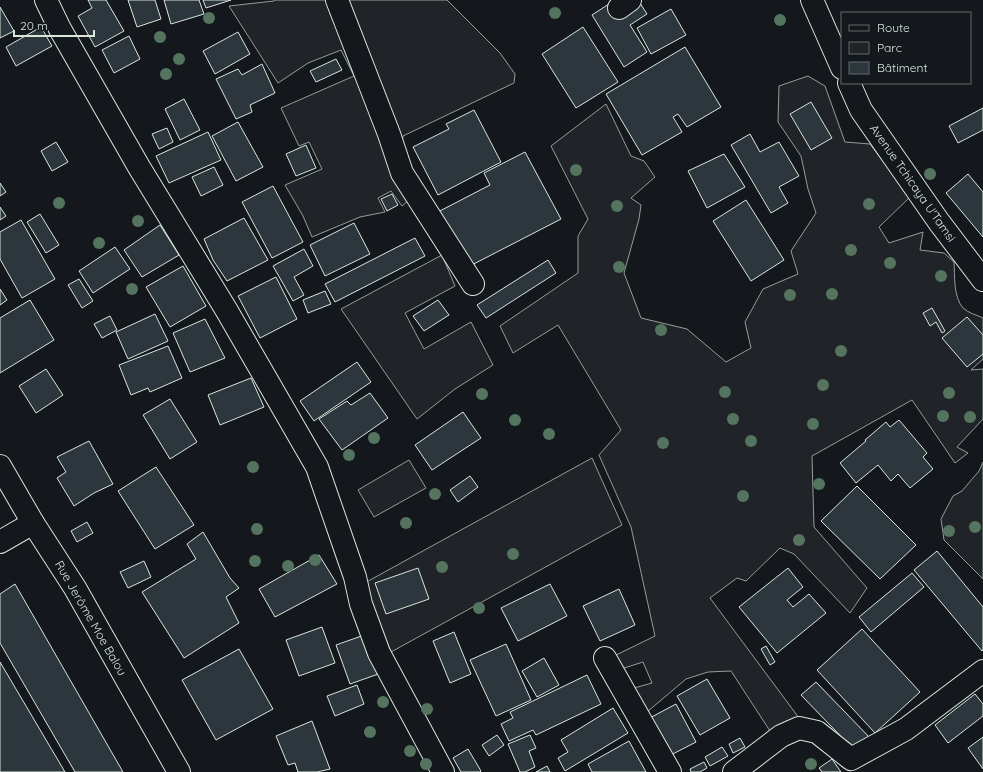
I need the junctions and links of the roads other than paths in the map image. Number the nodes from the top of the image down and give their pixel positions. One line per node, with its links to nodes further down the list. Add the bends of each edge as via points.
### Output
1 (46, 0): 14 (street, via 138,167 227,311 317,467 379,653)
2 (337, 0): 7 (street, via 402,174)
3 (812, 0): 4 (street)
4 (841, 66)
5 (849, 84): 6 (street, Avenue Tchicaya U'Tamsi, via 861,110)
6 (983, 280)
7 (473, 284)
8 (0, 466): 9 (street, Rue Jerôme Moe Balou)
9 (33, 523): 10 (street); 13 (street, Rue Jerôme Moe Balou, via 75,588)
10 (0, 542)
11 (605, 658): 15 (street)
12 (983, 671): 16 (street, via 906,729 851,759 817,732 799,728 781,736)
13 (179, 772)
14 (443, 772)
15 (670, 772)
16 (734, 772)

